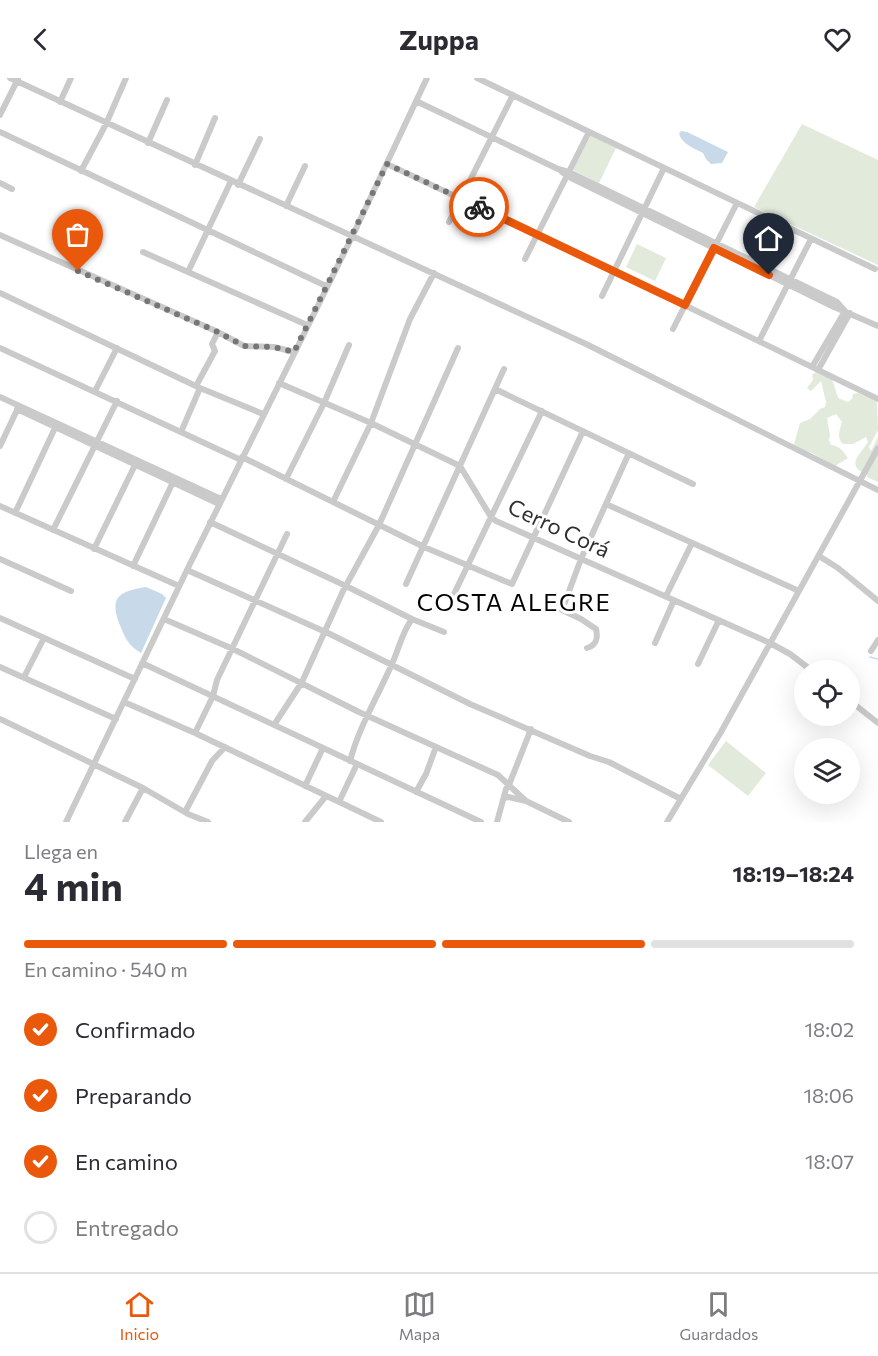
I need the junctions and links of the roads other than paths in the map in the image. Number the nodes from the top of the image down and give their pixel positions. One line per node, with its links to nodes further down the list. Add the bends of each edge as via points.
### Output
1 (71, 78): 9 (street)
2 (126, 78): 12 (street)
3 (427, 78): 8 (street)
4 (477, 78): 6 (street)
5 (15, 79): 9 (street); 10 (street)
6 (513, 95): 14 (street); 15 (street)
7 (167, 100): 17 (street)
8 (416, 101): 15 (street); 18 (street)
9 (60, 102): 12 (street)
10 (0, 115)
11 (215, 118): 19 (street)
12 (106, 124): 17 (street); 22 (street)
13 (0, 132): 22 (street)
14 (589, 132): 21 (street); 23 (street)
15 (492, 137): 23 (street); 28 (street)
16 (260, 139): 26 (street)
17 (148, 143): 19 (street)
18 (387, 164): 28 (street); 36 (street)
19 (195, 165): 24 (street)
20 (305, 166): 30 (street)
21 (664, 168): 29 (street); 31 (street)
22 (81, 171): 33 (street)
23 (568, 174): 31 (street); 34 (street)
24 (231, 181): 26 (street); 33 (street)
25 (0, 183): 27 (street)
26 (238, 184): 30 (street)
27 (12, 189)
28 (461, 198): 32 (street); 34 (street)
29 (736, 203): 37 (street); 38 (street)
30 (286, 206): 36 (street)
31 (643, 211): 38 (street); 42 (street)
32 (449, 222)
33 (208, 231): 43 (street); 46 (street)
34 (537, 234): 40 (street); 42 (street)
35 (0, 235): 54 (street)
36 (351, 237): 44 (street); 46 (street)
37 (811, 239): 41 (street); 45 (street)
38 (715, 246): 45 (street); 49 (street)
39 (143, 252): 43 (street)
40 (525, 258)
41 (875, 269)
42 (614, 271): 48 (street); 49 (street)
43 (188, 272): 51 (street)
44 (434, 273): 74 (street, via 410,319); 88 (street, via 617,359)
45 (789, 282): 50 (street, via 837,303); 55 (street)
46 (326, 286): 51 (street)
47 (0, 293): 58 (street)
48 (602, 296)
49 (685, 305): 53 (street); 55 (street)
50 (847, 312): 52 (street); 61 (street)
51 (307, 325): 60 (street)
52 (878, 326)
53 (673, 328)
54 (218, 332): 60 (street, via 244,346); 64 (street, via 212,344 215,351)
55 (759, 341): 61 (street)
56 (349, 345): 70 (street)
57 (0, 348): 66 (street)
58 (117, 348): 64 (street); 66 (street)
59 (458, 348): 79 (street)
60 (294, 352): 63 (street)
61 (815, 368): 68 (street)
62 (504, 369): 65 (street)
63 (279, 383): 70 (street); 73 (street)
64 (198, 387): 73 (street); 77 (street)
65 (495, 389): 72 (street); 85 (street)
66 (95, 391): 69 (street)
67 (0, 397): 71 (street)
68 (878, 399)
69 (117, 401): 77 (street); 78 (street)
70 (324, 403): 74 (street); 86 (street)
71 (18, 407): 75 (street); 78 (street); 80 (street)
72 (542, 411): 76 (street); 96 (street)
73 (263, 414): 83 (street)
74 (370, 423): 79 (street); 92 (street)
75 (55, 428): 78 (street); 95 (street)
76 (583, 431): 82 (street); 101 (street)
77 (181, 432): 83 (street)
78 (96, 444): 84 (street); 87 (street); 99 (street)
79 (415, 444): 85 (street); 98 (street)
80 (0, 446)
81 (878, 448): 88 (street)
82 (629, 453): 89 (street); 93 (street)
83 (241, 459): 86 (street); 91 (street)
84 (135, 465): 87 (street); 104 (street)
85 (460, 466): 96 (street, Cerro Corá); 103 (street)
86 (286, 479): 92 (street)
87 (174, 480): 91 (street); 110 (street)
88 (860, 482): 90 (street); 106 (street)
89 (693, 484)
90 (878, 491)
91 (220, 502): 97 (street)
92 (333, 502): 98 (street)
93 (606, 504): 102 (street); 108 (street)
94 (0, 507): 95 (street)
95 (15, 513): 99 (street)
96 (491, 517): 101 (street, Cerro Corá); 109 (street)
97 (210, 522): 105 (street); 111 (street)
98 (379, 525): 103 (street); 114 (street)
99 (53, 530): 104 (street)
100 (287, 534): 105 (street)
101 (535, 538): 108 (street, Cerro Corá); 109 (street, via 512,585)
102 (692, 543): 116 (street); 118 (street)
103 (424, 547): 109 (street); 112 (street)
104 (94, 549): 110 (street)
105 (278, 554): 114 (street); 119 (street)
106 (819, 556): 116 (street); 121 (street)
107 (0, 559): 115 (street)
108 (581, 559): 118 (street, Cerro Corá); 132 (street, via 562,610 596,629 596,642)
109 (468, 564): 117 (street)
110 (133, 566): 113 (street)
111 (187, 570): 113 (street); 119 (street)
112 (406, 584)
113 (179, 586): 123 (street)
114 (346, 586): 124 (street); 126 (street)
115 (71, 591)
116 (799, 591): 131 (street)
117 (454, 594)
118 (666, 596): 120 (street, Cerro Corá)
119 (256, 600): 126 (street); 133 (street)
120 (674, 600): 125 (street, Cerro Corá); 130 (street)
121 (878, 601)
122 (0, 618): 128 (street)
123 (164, 619): 133 (street); 136 (street)
124 (412, 619): 127 (street); 137 (street)
125 (719, 620): 131 (street, Cerro Corá); 138 (street)
126 (325, 632): 137 (street); 142 (street)
127 (444, 632)
128 (44, 638): 140 (street); 141 (street)
129 (878, 640): 134 (street)
130 (655, 643)
131 (770, 643): 135 (street, Cerro Corá); 165 (street)
132 (587, 648)
133 (232, 650): 142 (street); 143 (street)
134 (872, 651)
135 (798, 660)
136 (142, 663): 141 (street); 143 (street)
137 (393, 663): 146 (street); 151 (street, via 470,704)
138 (698, 664)
139 (0, 667): 140 (street)
140 (24, 678): 148 (street)
141 (135, 679): 144 (street)
142 (302, 682): 146 (street); 150 (street)
143 (213, 696): 150 (street); 152 (street)
144 (124, 702): 148 (street); 152 (street)
145 (860, 709): 149 (street)
146 (367, 716): 154 (street); 156 (street, via 355,739)
147 (0, 719): 158 (street)
148 (116, 719): 158 (street)
149 (878, 723)
150 (274, 725): 155 (street)
151 (531, 729): 159 (street); 165 (street, via 609,762)
152 (195, 733): 153 (street)
153 (225, 747): 160 (street); 168 (street, via 213,759)
154 (435, 747): 159 (street, via 498,775); 162 (street)
155 (323, 748): 156 (street); 160 (street)
156 (350, 761): 157 (street)
157 (357, 764): 162 (street); 167 (street)
158 (94, 765): 161 (street); 169 (street)
159 (509, 785): 164 (street); 166 (street)
160 (305, 786): 163 (street)
161 (143, 788): 168 (street); 170 (street)
162 (416, 792): 175 (street)
163 (326, 796): 167 (street); 173 (street)
164 (504, 798): 166 (street); 176 (street)
165 (681, 799): 178 (street)
166 (526, 801): 177 (street)
167 (339, 802): 174 (street)
168 (186, 813): 171 (street); 172 (street)
169 (66, 822)
170 (125, 822)
171 (183, 822)
172 (208, 822)
173 (305, 822)
174 (381, 822)
175 (481, 822)
176 (497, 822)
177 (568, 822)
178 (667, 822)

